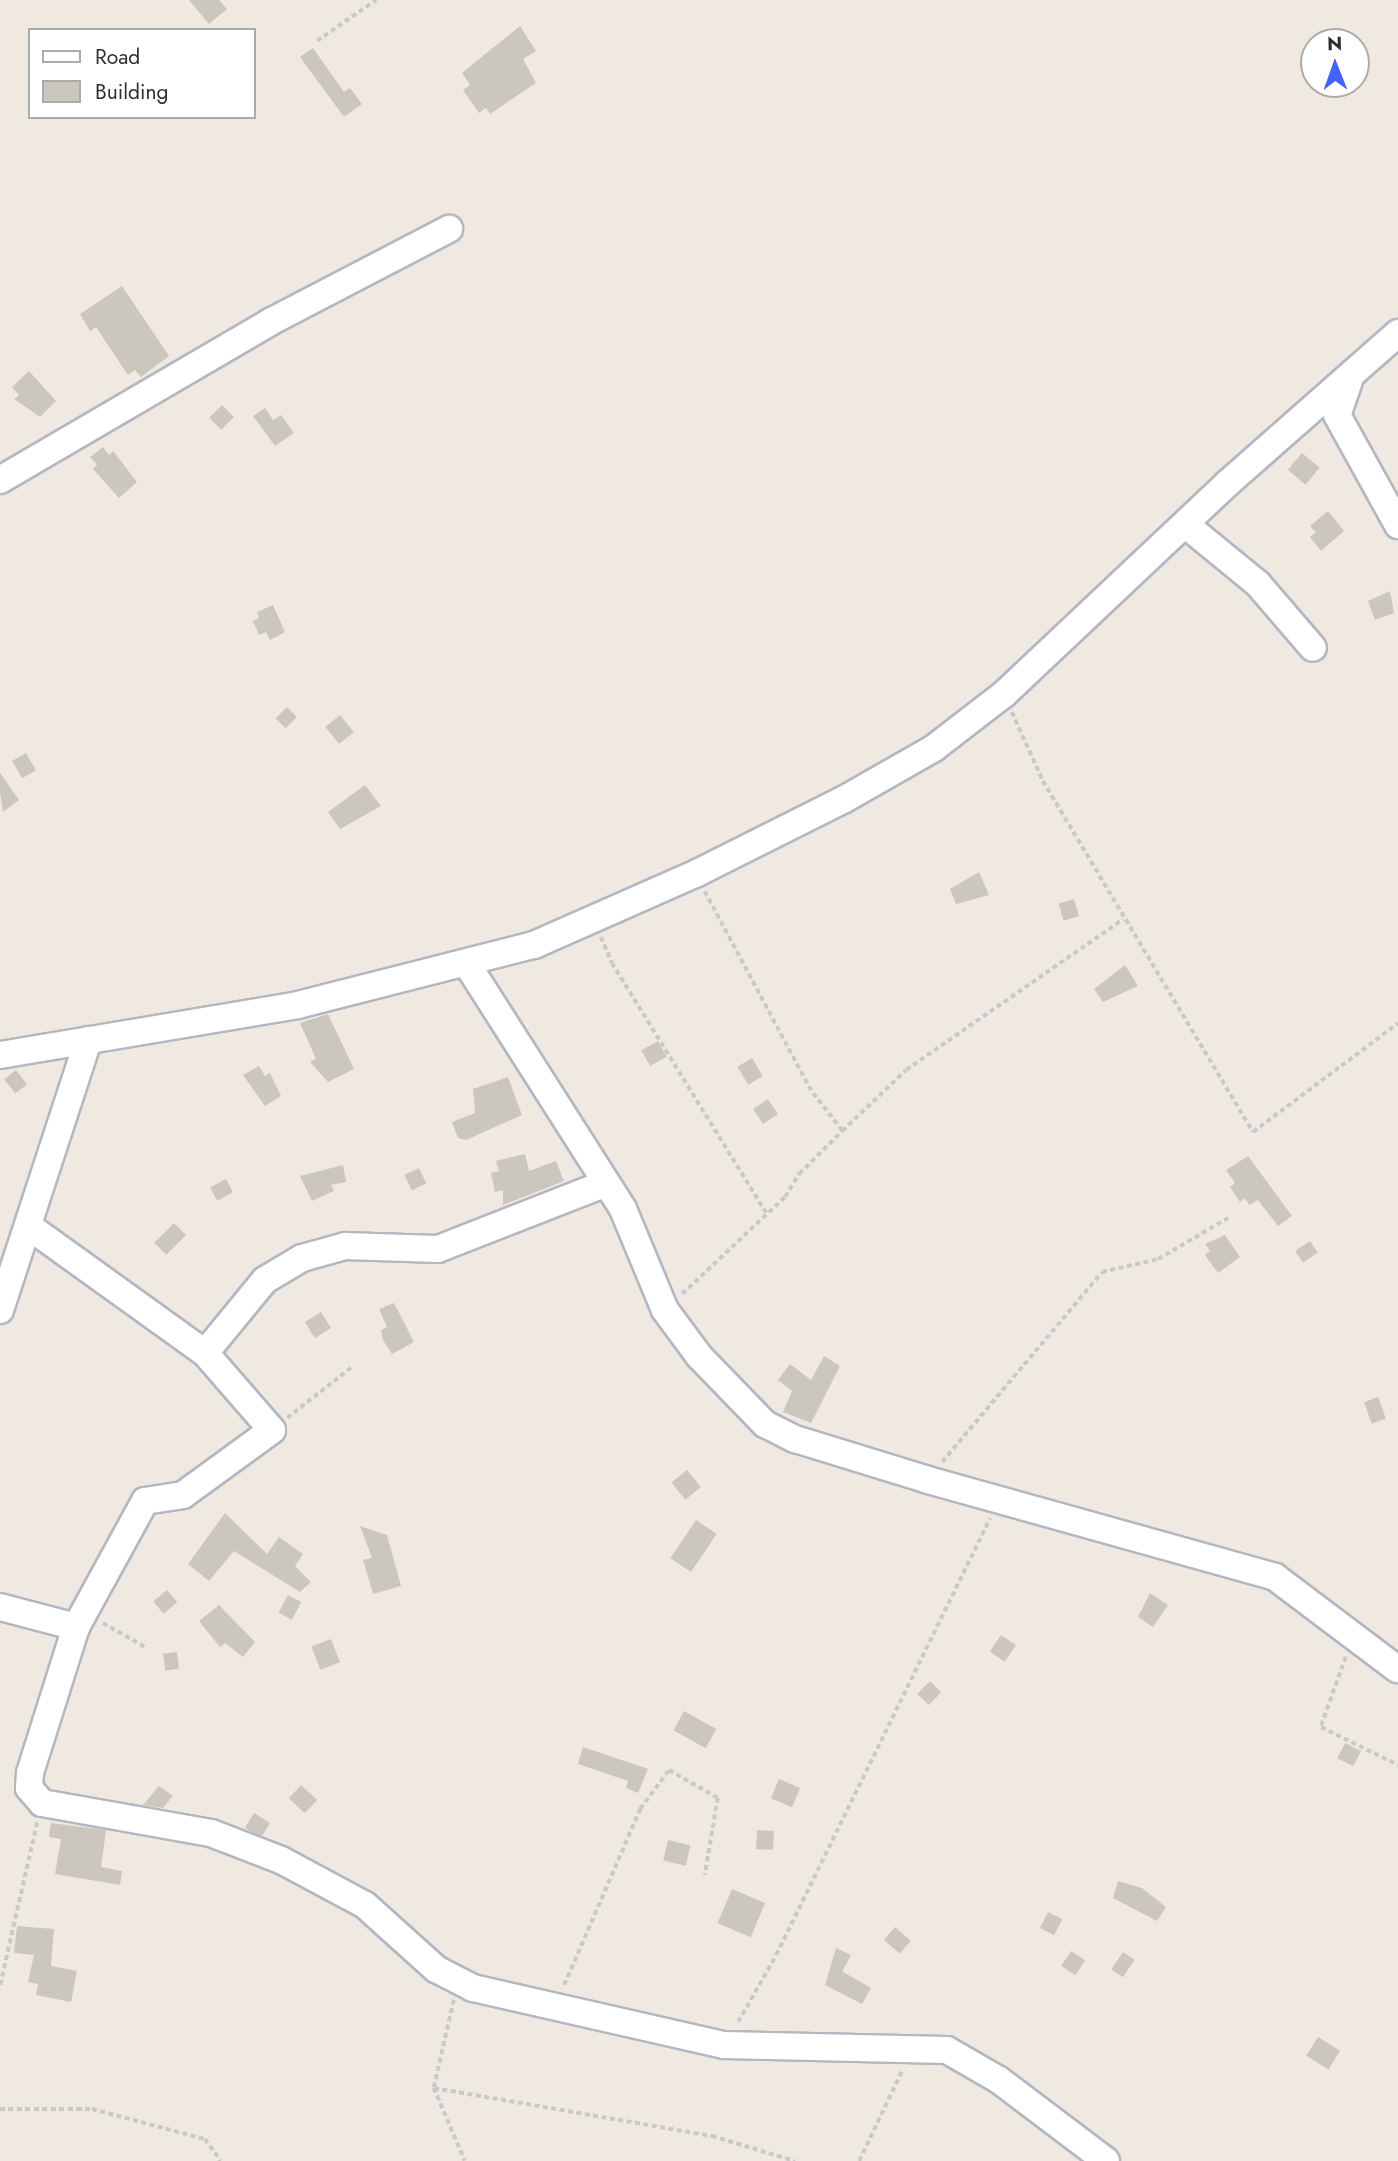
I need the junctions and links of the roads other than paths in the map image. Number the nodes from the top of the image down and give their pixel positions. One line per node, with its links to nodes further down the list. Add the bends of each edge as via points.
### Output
1 (449, 229): 4 (street, via 281,316)
2 (1398, 333): 3 (street)
3 (1349, 380): 5 (street); 6 (street, via 1337,415)
4 (0, 481)
5 (1186, 525): 7 (street, via 1258,584); 8 (street, via 1004,694 891,775 594,920)
6 (1398, 525)
7 (1313, 648)
8 (467, 964): 9 (street, via 298,1005); 11 (street)
9 (88, 1040): 10 (street); 12 (street)
10 (0, 1055)
11 (606, 1183): 14 (street, via 438,1249 374,1242 302,1258 265,1280); 17 (street, via 636,1235 665,1310 699,1356 765,1424 794,1439 928,1480 1275,1577)
12 (31, 1228): 13 (street); 14 (street)
13 (0, 1310)
14 (205, 1353): 16 (street, via 272,1430 183,1495 145,1501)
15 (0, 1607): 16 (street)
16 (80, 1619): 18 (street, via 30,1773 29,1788 42,1803 211,1833 281,1860 365,1905 458,1983 724,2046 820,2043 887,2051 914,2046 969,2060)
17 (1397, 1669)
18 (1106, 2161)

